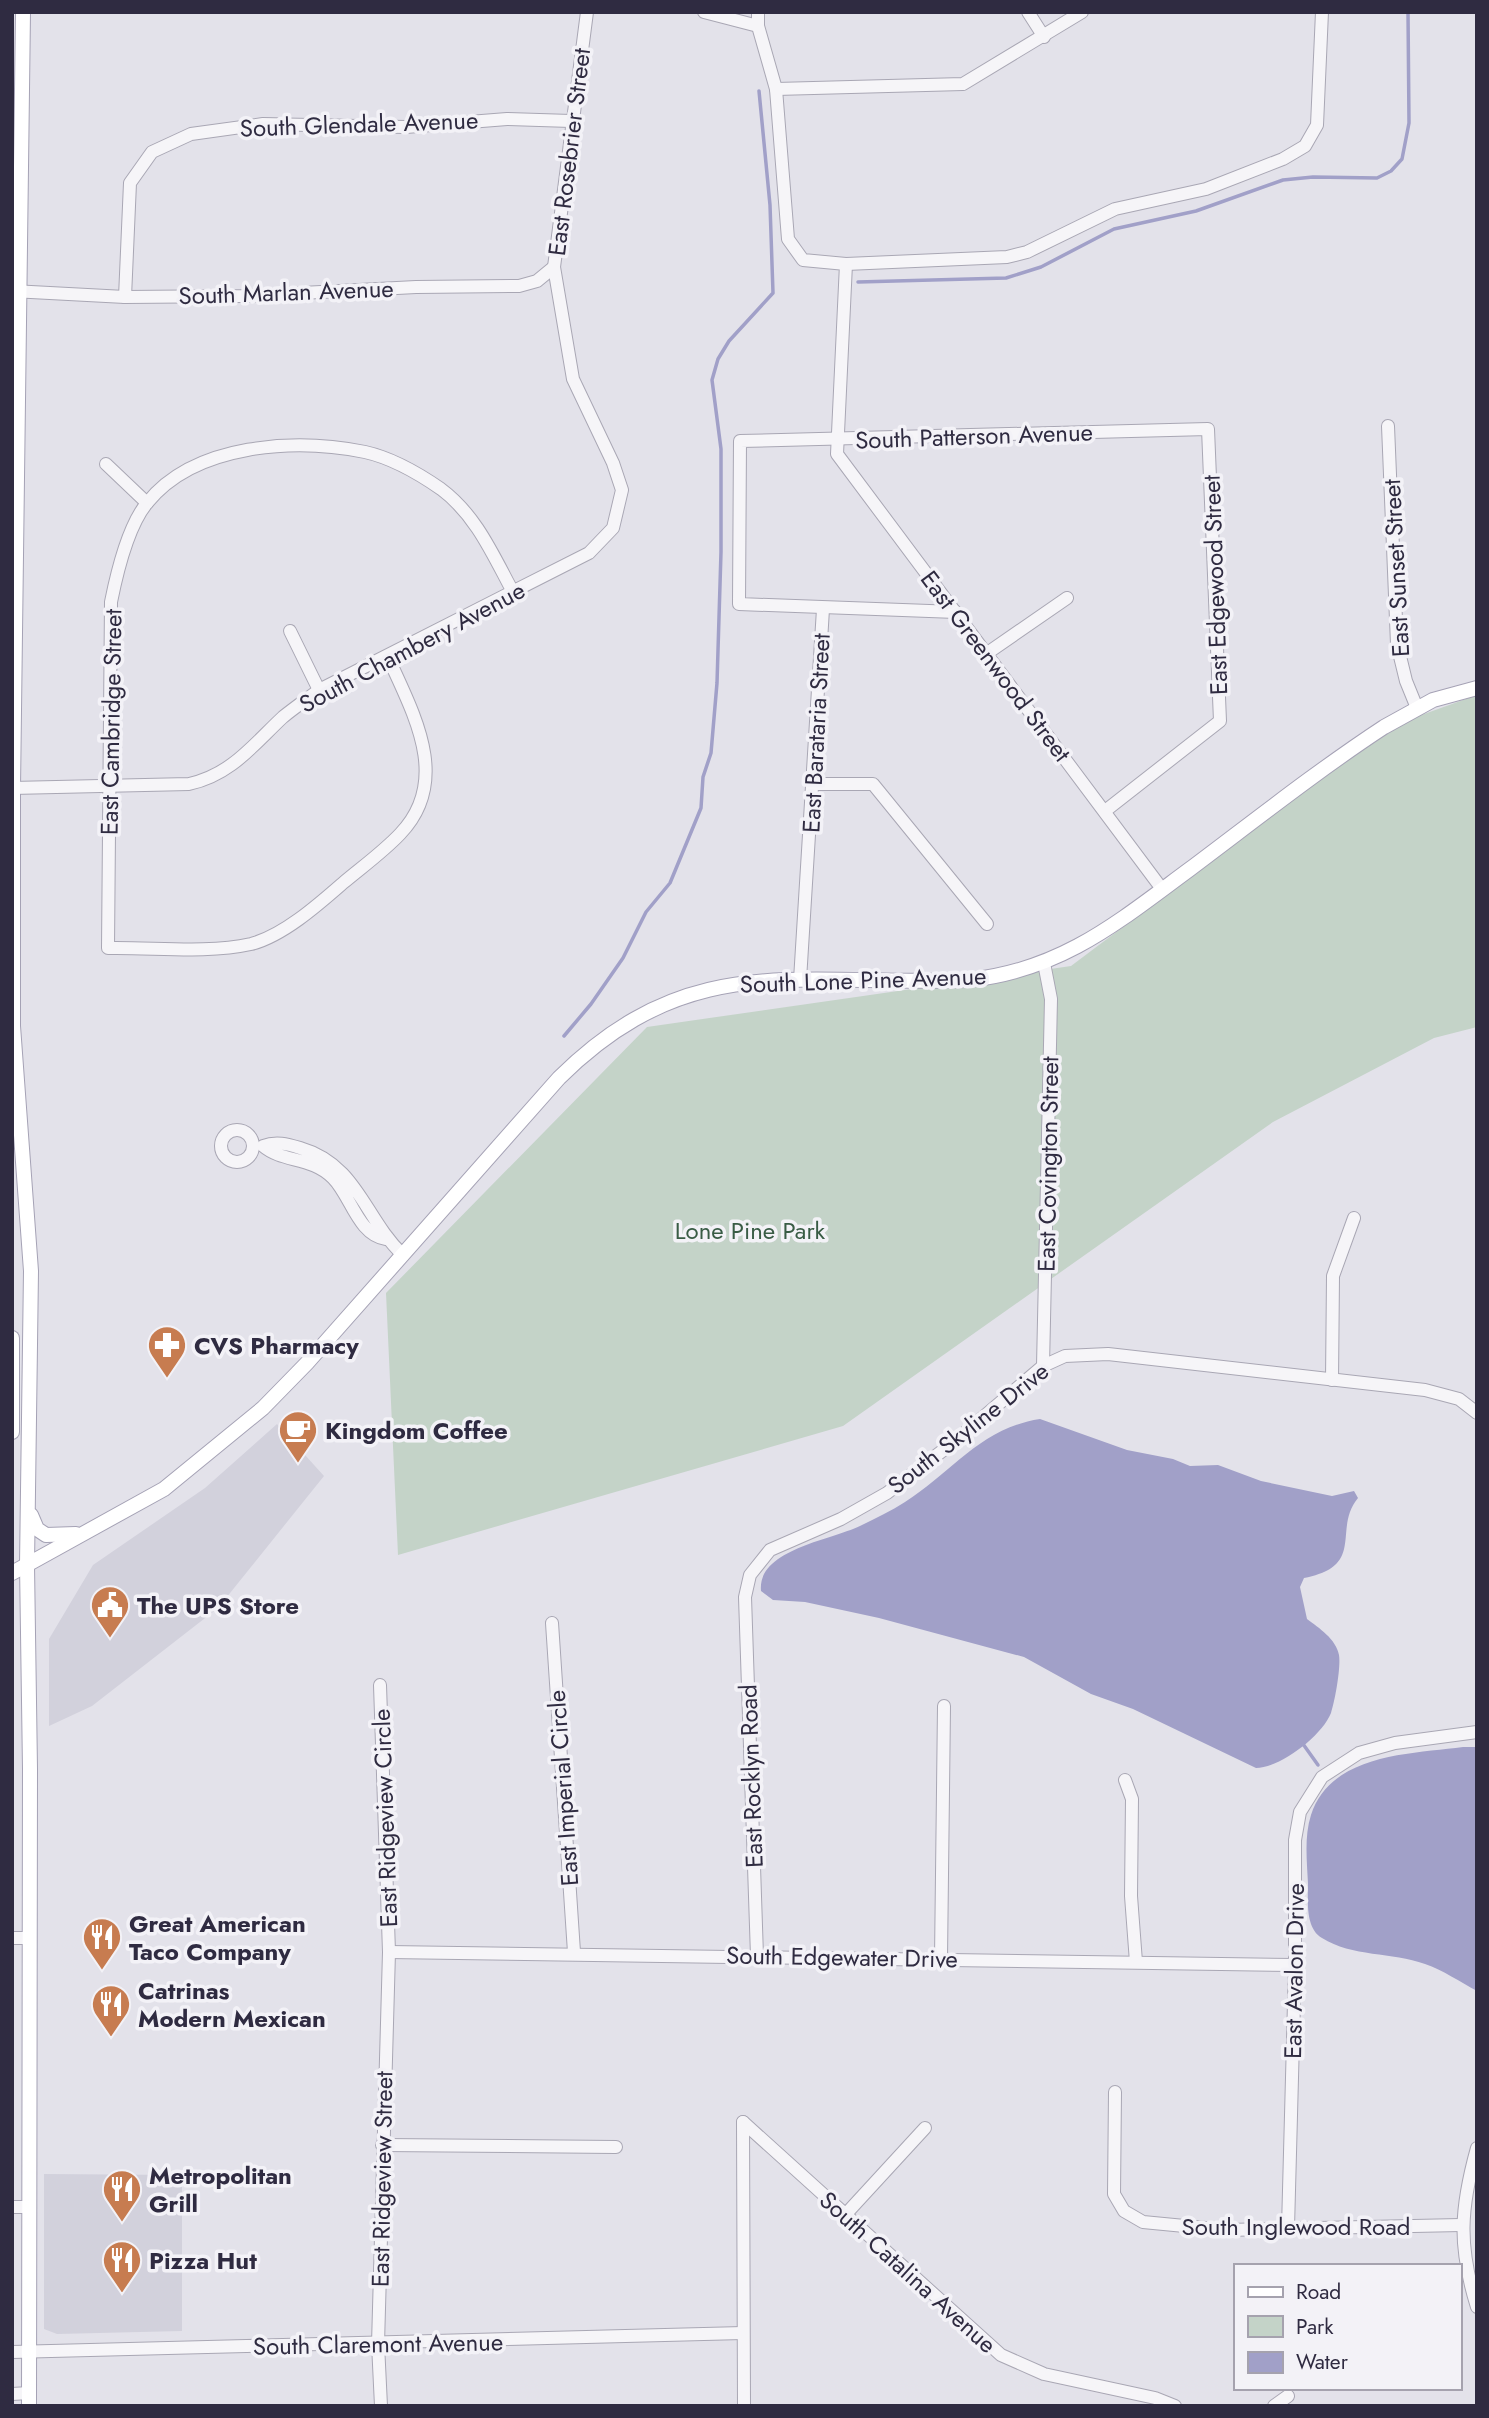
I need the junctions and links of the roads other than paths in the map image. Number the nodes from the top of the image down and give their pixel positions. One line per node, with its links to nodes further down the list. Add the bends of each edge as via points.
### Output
1 (23, 12): 14 (main road)
2 (587, 12): 11 (street, East Rosebrier Street)
3 (704, 12): 8 (street)
4 (758, 12): 8 (street)
5 (1028, 12): 9 (street)
6 (1082, 12): 9 (street)
7 (1322, 12): 12 (street, via 1317,125 1305,146 1283,159 1206,189 1115,209 1027,252 1007,257)
8 (758, 26): 10 (street)
9 (1044, 37): 10 (street, via 963,83)
10 (776, 89): 12 (street, via 788,239 803,260)
11 (571, 121): 13 (street, East Rosebrier Street); 15 (street, South Glendale Avenue, via 507,119 407,127 263,124 191,134 152,152 130,183)
12 (846, 264): 19 (street)
13 (554, 267): 15 (street, South Marlan Avenue, via 537,281 519,286); 21 (street, East Rosebrier Street, via 573,379)
14 (16, 291): 15 (street, South Marlan Avenue); 35 (main road)
15 (125, 297)
16 (1388, 426): 32 (street, East Sunset Street, via 1397,644)
17 (1208, 429): 19 (street, South Patterson Avenue); 36 (street, East Edgewood Street, via 1220,721)
18 (740, 441): 19 (street, South Patterson Avenue); 25 (street, East Barataria Street, via 739,604)
19 (836, 441): 26 (street, East Greenwood Street, via 837,454)
20 (106, 464): 22 (street)
21 (622, 491): 23 (street, South Chambery Avenue, via 613,528 589,553)
22 (147, 503): 23 (street, via 178,477 237,450 320,446 367,453 407,467 443,490 473,518); 33 (street, East Cambridge Street, via 119,560 111,602)
23 (513, 592): 29 (street, South Chambery Avenue)
24 (1067, 598): 28 (street)
25 (823, 608): 26 (street); 34 (street, East Barataria Street)
26 (956, 612): 28 (street, East Greenwood Street)
27 (290, 631): 31 (street)
28 (986, 654): 36 (street, East Greenwood Street)
29 (388, 657): 31 (street, South Chambery Avenue); 33 (street, East Cambridge Street, via 422,732 425,786 415,812 401,833 306,915 253,943 108,948)
30 (1477, 688): 32 (main road, South Lone Pine Avenue)
31 (319, 690): 33 (street, South Chambery Avenue, via 229,769 210,780)
32 (1417, 708): 37 (main road, South Lone Pine Avenue, via 1367,738)
33 (109, 784): 35 (street, South Chambery Avenue)
34 (814, 784): 38 (street, via 873,784); 40 (street, East Barataria Street)
35 (12, 788): 49 (main road, via 13,1026 31,1271)
36 (1105, 811): 37 (street, East Greenwood Street)
37 (1162, 889): 39 (main road, South Lone Pine Avenue, via 1102,934)
38 (987, 924)
39 (1044, 963): 40 (main road, South Lone Pine Avenue, via 969,980); 45 (street, East Covington Street, via 1051,999)
40 (800, 979): 43 (main road, South Lone Pine Avenue, via 708,988 662,1004 617,1028 559,1078)
41 (258, 1146): 43 (street, via 272,1142 314,1152 358,1191 372,1226 383,1230)
42 (1354, 1219): 46 (street, via 1333,1276)
43 (403, 1255): 50 (main road, South Lone Pine Avenue, via 307,1363 240,1429 164,1489)
44 (12, 1338): 48 (main road)
45 (1043, 1366): 46 (street, South Skyline Drive, via 1065,1356 1108,1354); 53 (street, South Skyline Drive, via 887,1493 770,1550 753,1568)
46 (1332, 1380): 47 (street, South Skyline Drive, via 1424,1390 1459,1399)
47 (1477, 1413)
48 (12, 1432)
49 (29, 1506): 50 (main road, via 37,1529 46,1535 71,1536); 51 (main road)
50 (97, 1526): 51 (main road, South Lone Pine Avenue)
51 (27, 1566): 52 (main road, South Lone Pine Avenue); 60 (main road)
52 (12, 1573)
53 (745, 1597): 63 (street, East Rocklyn Road)
54 (552, 1623): 62 (street, East Imperial Circle)
55 (380, 1685): 61 (street, East Ridgeview Circle)
56 (944, 1706): 64 (street)
57 (1477, 1732): 66 (street, East Avalon Drive, via 1370,1748 1322,1777 1300,1812 1294,1840)
58 (1125, 1780): 65 (street, via 1132,1799)
59 (12, 1938): 60 (street)
60 (30, 1938): 73 (main road)
61 (389, 1952): 62 (street, South Edgewater Drive); 69 (street, East Ridgeview Street)
62 (574, 1952): 63 (street, South Edgewater Drive)
63 (757, 1956): 64 (street, South Edgewater Drive)
64 (941, 1959): 65 (street, South Edgewater Drive)
65 (1136, 1962): 66 (street, South Edgewater Drive)
66 (1295, 1965): 76 (street, East Avalon Drive)
67 (1115, 2092): 76 (street, South Inglewood Road, via 1114,2194 1124,2211 1150,2224 1226,2230)
68 (925, 2128): 74 (street)
69 (382, 2145): 70 (street); 79 (street, East Ridgeview Street)
70 (616, 2147)
71 (1477, 2148): 75 (street)
72 (12, 2207): 73 (street)
73 (29, 2207): 80 (main road)
74 (845, 2215): 78 (street, South Catalina Avenue, via 743,2122); 87 (street, South Catalina Avenue, via 1001,2355 1044,2374)
75 (1461, 2225): 76 (street, South Inglewood Road); 77 (street)
76 (1288, 2228)
77 (1477, 2307)
78 (743, 2333): 79 (street, South Claremont Avenue); 86 (street)
79 (378, 2344): 80 (street, South Claremont Avenue); 85 (street, East Ridgeview Street)
80 (29, 2351): 81 (street, South Claremont Avenue); 84 (main road)
81 (12, 2352)
82 (12, 2393): 84 (street)
83 (1288, 2396): 88 (street)
84 (29, 2399)
85 (381, 2406)
86 (744, 2406)
87 (1175, 2406)
88 (1275, 2406)

